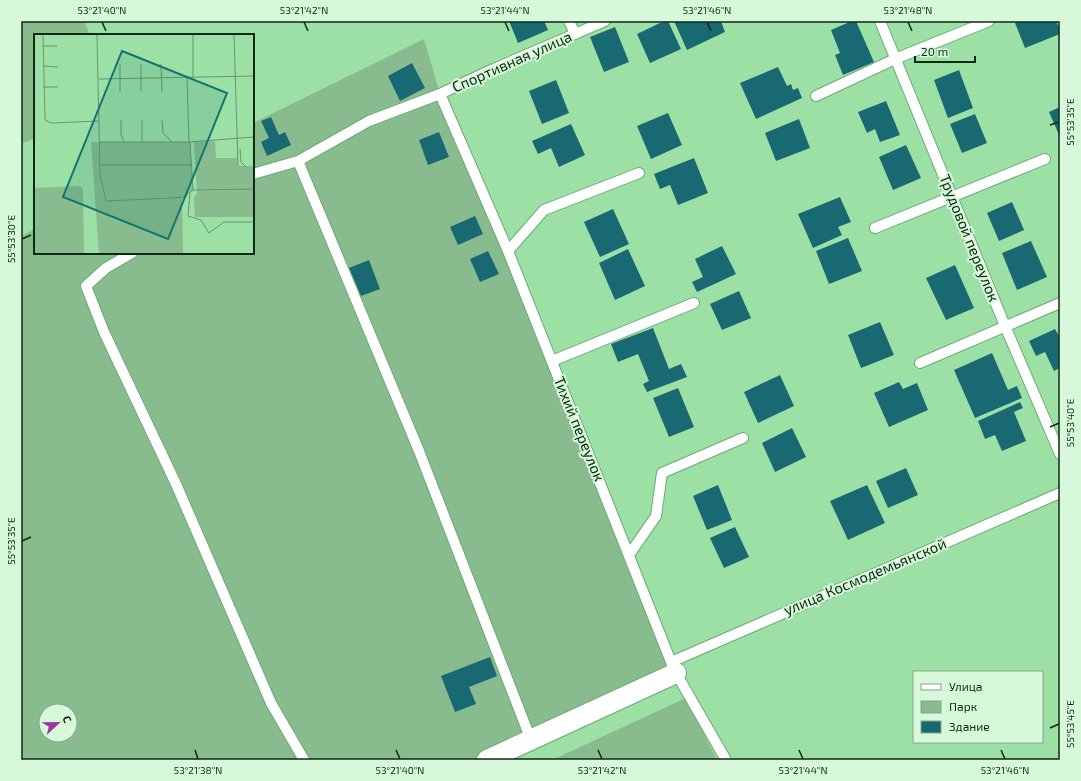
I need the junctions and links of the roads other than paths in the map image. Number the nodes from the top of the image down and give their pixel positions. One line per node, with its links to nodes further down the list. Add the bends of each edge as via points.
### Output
1 (569, 21): 5 (lane)
2 (605, 21): 5 (lane, Спортивная улица)
3 (880, 21): 6 (lane, Трудовой переулок)
4 (989, 21): 6 (lane)
5 (575, 34): 7 (lane, Спортивная улица, via 489,70)
6 (895, 59): 8 (lane); 13 (lane, Трудовой переулок)
7 (440, 94): 10 (lane, Спортивная улица, via 369,121); 15 (lane, Тихий переулок)
8 (816, 96)
9 (1045, 159): 13 (lane)
10 (298, 161): 11 (lane, Спортивная улица); 27 (lane, via 419,451)
11 (254, 174)
12 (639, 174): 15 (lane, via 544,210)
13 (952, 196): 14 (lane); 19 (lane, Трудовой переулок)
14 (875, 228)
15 (508, 251): 20 (lane, Тихий переулок)
16 (130, 254): 28 (lane, via 106,268 86,286 104,332 176,484 271,703)
17 (1060, 303): 19 (lane)
18 (694, 304): 20 (lane)
19 (1005, 326): 21 (lane); 23 (lane, Трудовой переулок)
20 (552, 361): 25 (lane, Тихий переулок)
21 (920, 363)
22 (743, 438): 25 (lane, via 662,473 656,516)
23 (1060, 454)
24 (1060, 493): 26 (lane, улица Космодемьянской)
25 (629, 555): 26 (lane, Тихий переулок)
26 (673, 667): 27 (street, улица Космодемьянской); 30 (lane, Тихий переулок)
27 (531, 740): 29 (street, улица Космодемьянской)
28 (304, 760)
29 (487, 760)
30 (726, 760)

